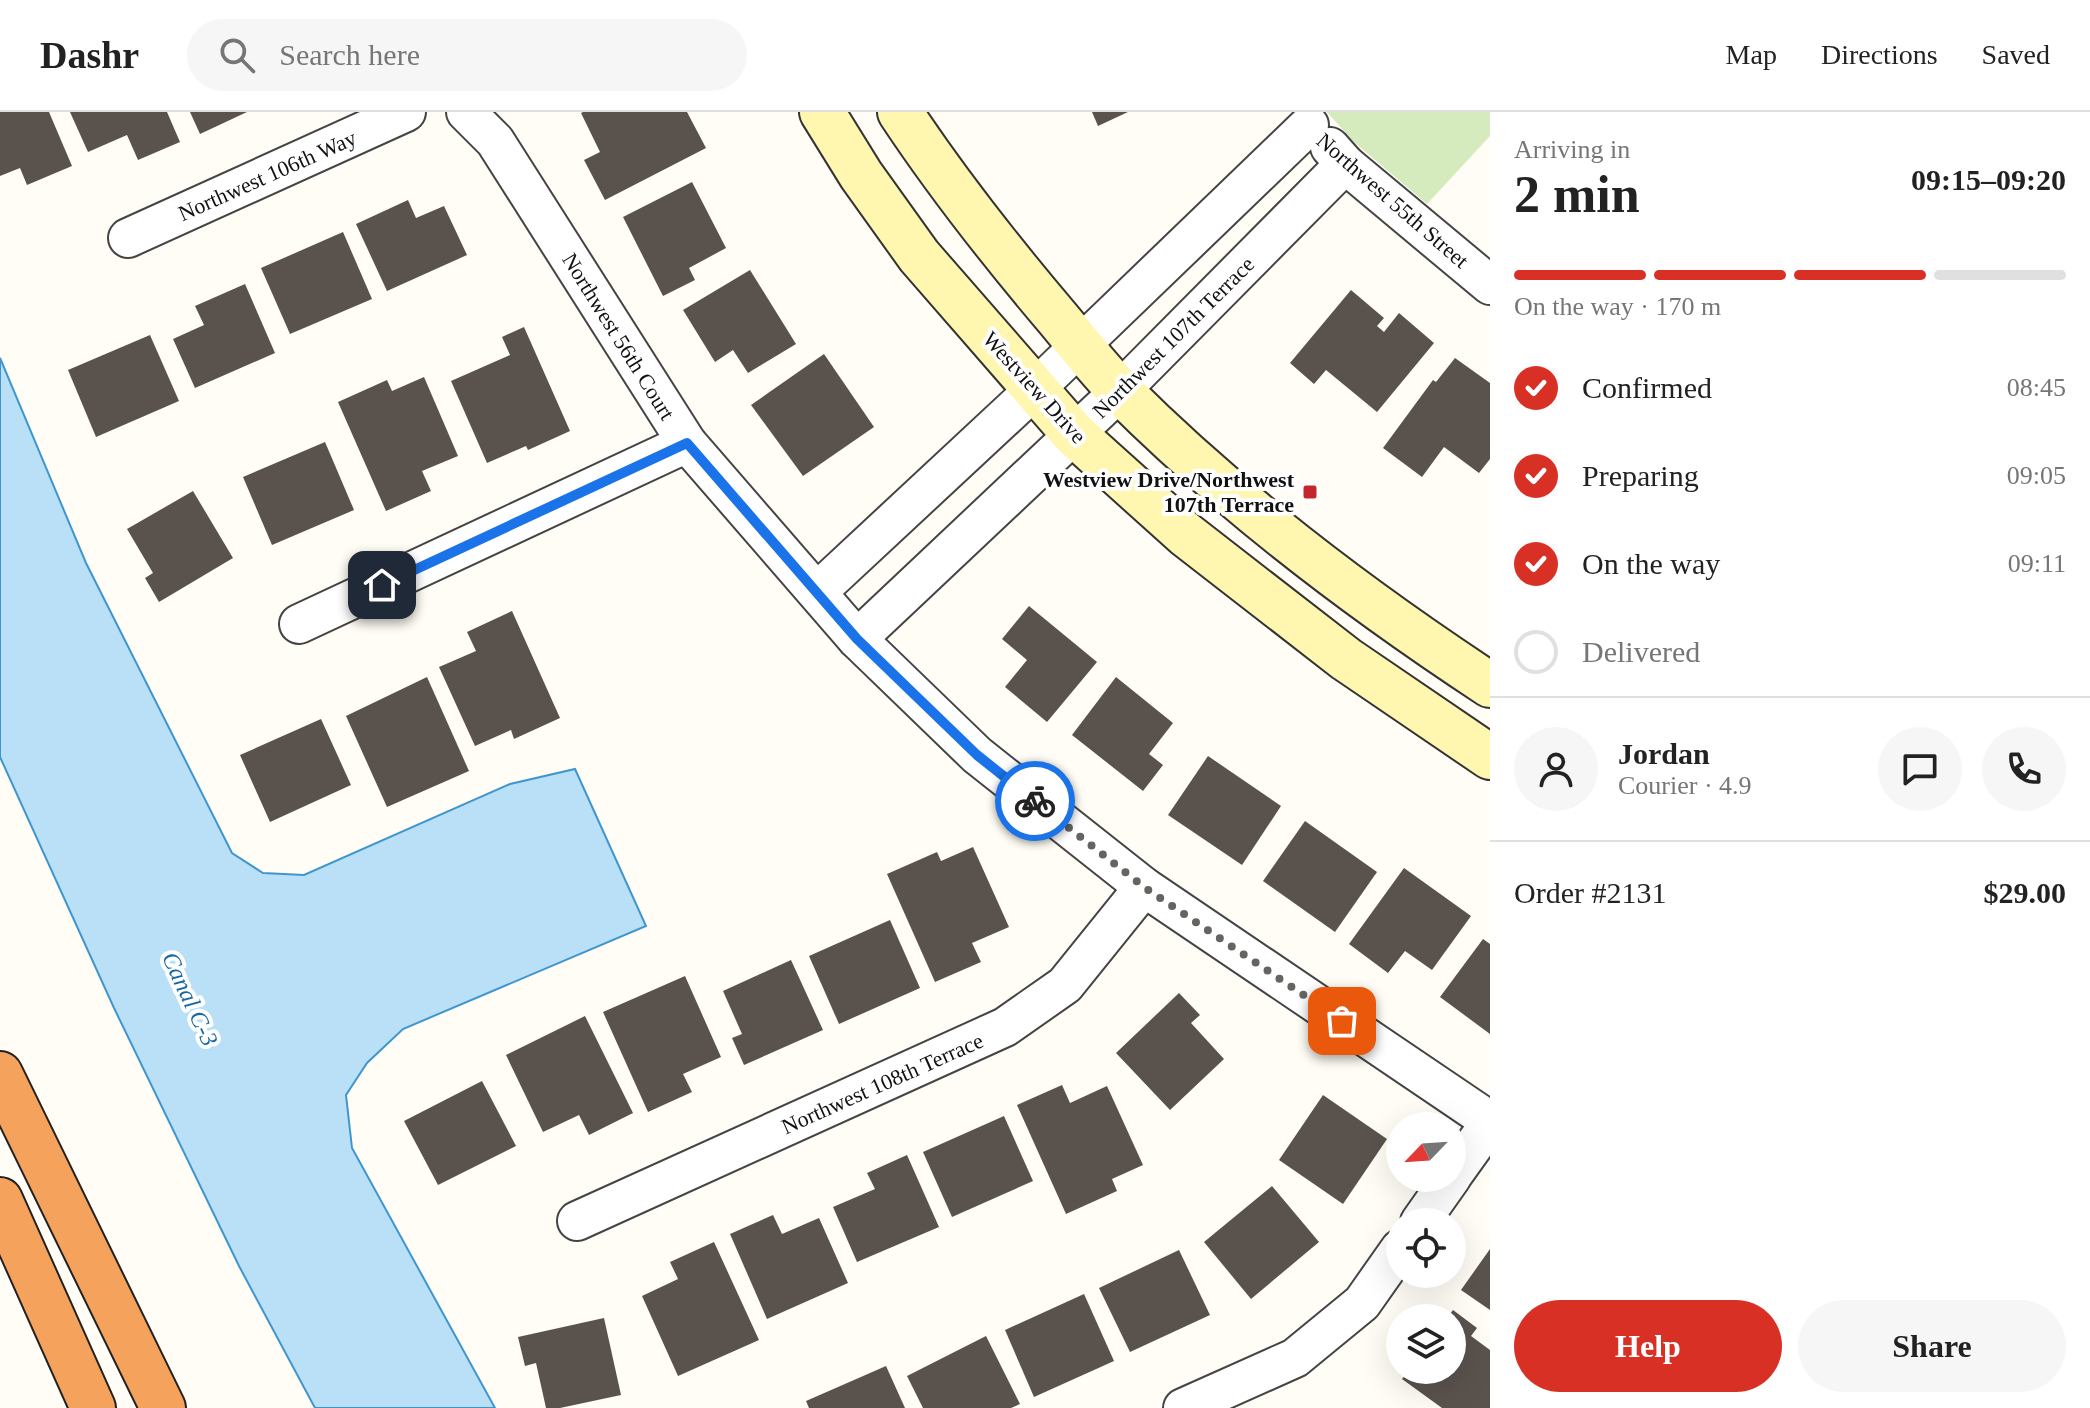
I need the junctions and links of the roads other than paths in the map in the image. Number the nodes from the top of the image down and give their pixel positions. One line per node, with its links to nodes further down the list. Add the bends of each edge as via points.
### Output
1 (406, 112): 7 (street, Northwest 106th Way)
2 (466, 112): 13 (street, Northwest 56th Court, via 495,141)
3 (822, 112): 10 (street, Westview Drive, via 919,256)
4 (900, 112): 9 (street, via 992,241)
5 (1304, 118): 6 (street, Northwest 55th Street); 9 (street)
6 (1345, 164): 8 (street, Northwest 55th Street); 11 (street, Northwest 107th Terrace)
7 (128, 238)
8 (1490, 285)
9 (1080, 345): 10 (street); 11 (street)
10 (1035, 389): 12 (street, Westview Drive); 14 (street)
11 (1120, 391): 12 (street, Northwest 107th Terrace); 17 (street, via 1317,563 1399,626)
12 (1075, 435): 16 (street, Northwest 107th Terrace); 18 (street, Westview Drive, via 1185,534 1334,650)
13 (687, 443): 14 (street, Northwest 56th Court); 15 (street)
14 (817, 592): 16 (street, Northwest 56th Court)
15 (299, 624)
16 (857, 639): 19 (street, Northwest 56th Court, via 977,755)
17 (1490, 685)
18 (1490, 757)
19 (1144, 887): 21 (street, Northwest 56th Court); 24 (street, Northwest 108th Terrace, via 1065,985 1005,1027)
20 (0, 1074): 27 (highway)
21 (1490, 1122): 22 (street)
22 (1466, 1156)
23 (0, 1200): 26 (highway)
24 (577, 1221)
25 (1386, 1269): 28 (street, via 1362,1303 1295,1358)
26 (93, 1408)
27 (163, 1408)
28 (1183, 1408)

